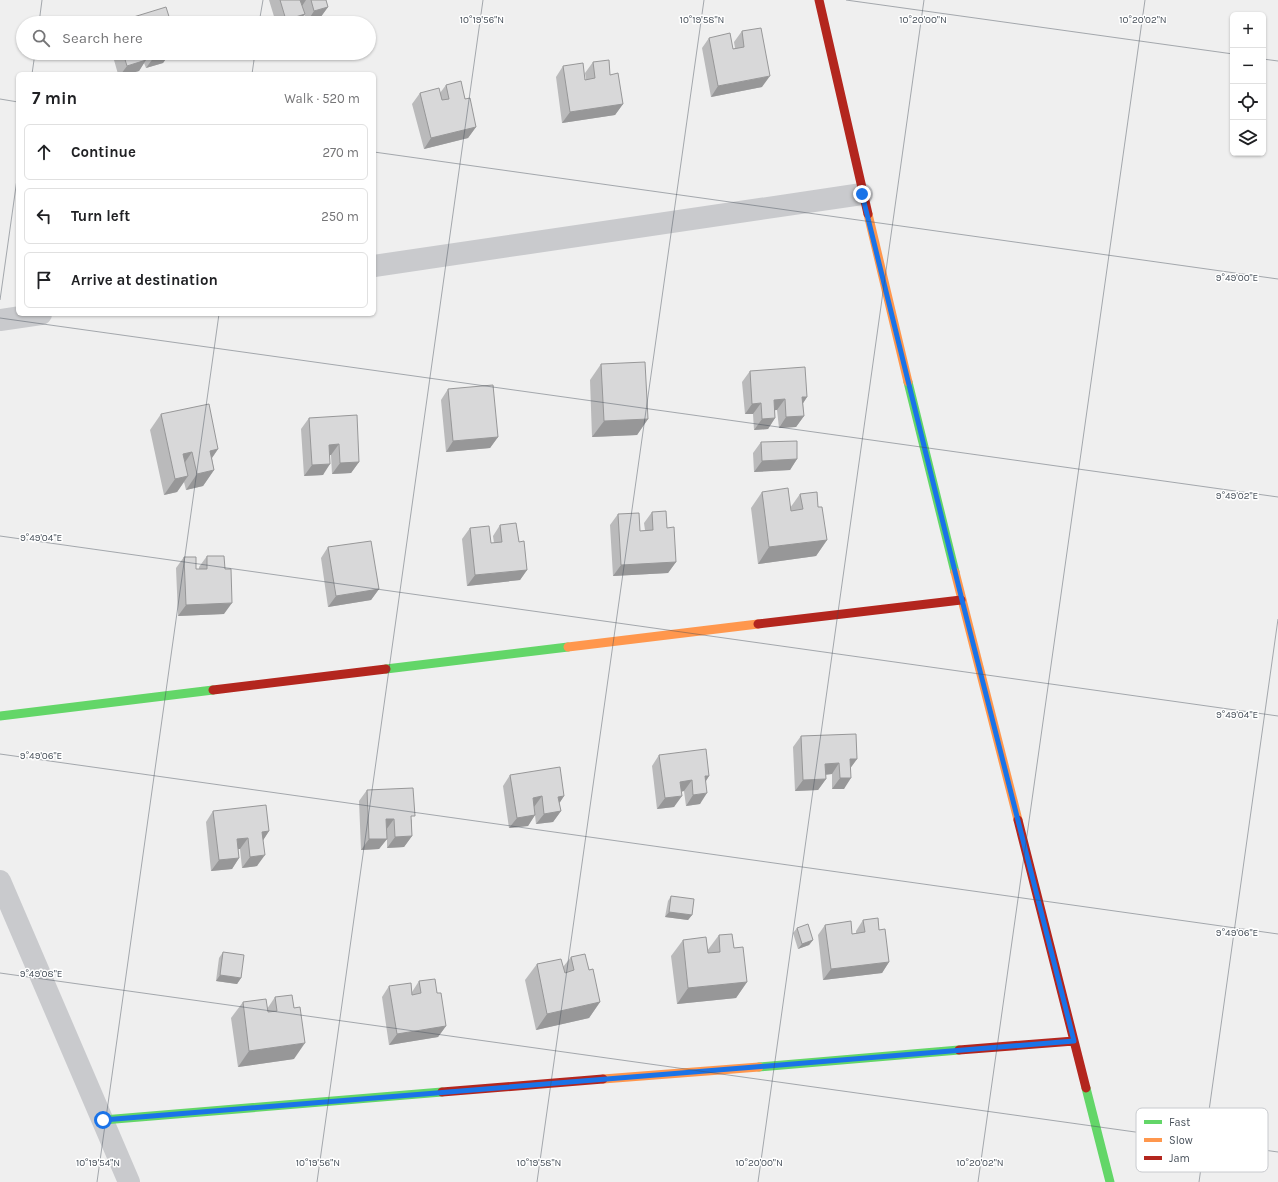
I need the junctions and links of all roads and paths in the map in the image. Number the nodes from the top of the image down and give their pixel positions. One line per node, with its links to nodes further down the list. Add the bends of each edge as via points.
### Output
1 (819, 0): 2 (street)
2 (862, 194): 3 (street); 6 (street)
3 (376, 266)
4 (27, 316): 5 (street)
5 (0, 320)
6 (962, 600): 7 (street); 9 (street)
7 (0, 716)
8 (0, 881): 10 (street)
9 (1074, 1041): 10 (street); 12 (street)
10 (103, 1120): 11 (street)
11 (129, 1182)
12 (1110, 1182)

